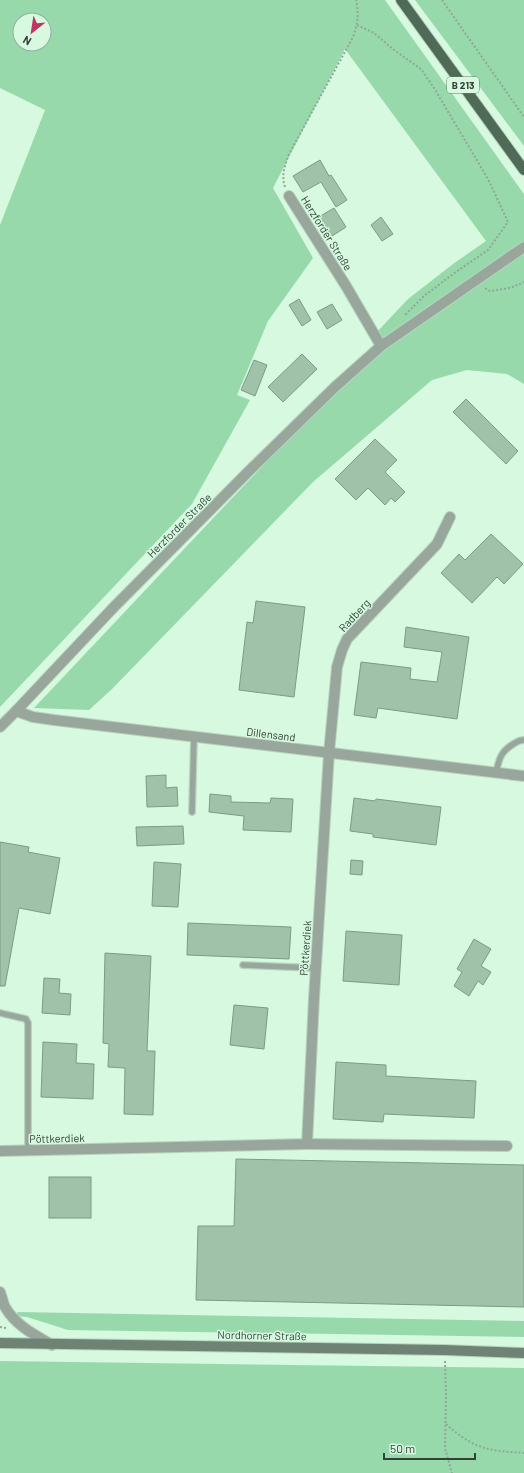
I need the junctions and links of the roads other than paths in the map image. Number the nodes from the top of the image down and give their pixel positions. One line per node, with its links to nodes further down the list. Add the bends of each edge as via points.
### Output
1 (401, 0): 2 (main road, B 213)
2 (524, 170)
3 (289, 196): 5 (street, Herzforder Straße)
4 (524, 247): 5 (street, Herzforder Straße)
5 (381, 346): 7 (street, Herzforder Straße, via 249,471 113,608)
6 (450, 517): 11 (street, Radberg, via 437,544 347,639 337,667)
7 (16, 711): 8 (street, Herzforder Straße); 9 (street, Dillensand, via 33,717)
8 (0, 727)
9 (194, 737): 11 (street, Dillensand); 14 (lane)
10 (524, 740): 12 (lane, via 506,748 499,758)
11 (329, 754): 12 (street, Dillensand); 16 (street, Pöttkerdiek)
12 (496, 773): 13 (street, Dillensand)
13 (524, 776)
14 (192, 812)
15 (243, 965): 16 (lane)
16 (316, 968): 18 (street, Pöttkerdiek)
17 (0, 1013): 20 (lane, via 26,1019 28,1023)
18 (307, 1144): 19 (street, Pöttkerdiek); 20 (street, Pöttkerdiek)
19 (507, 1146)
20 (28, 1150): 21 (street, Pöttkerdiek)
21 (0, 1151)
22 (0, 1292): 24 (street, via 5,1307 15,1320)
23 (0, 1343): 24 (main road, Nordhorner Straße)
24 (52, 1345): 25 (main road, Nordhorner Straße)
25 (524, 1353)

